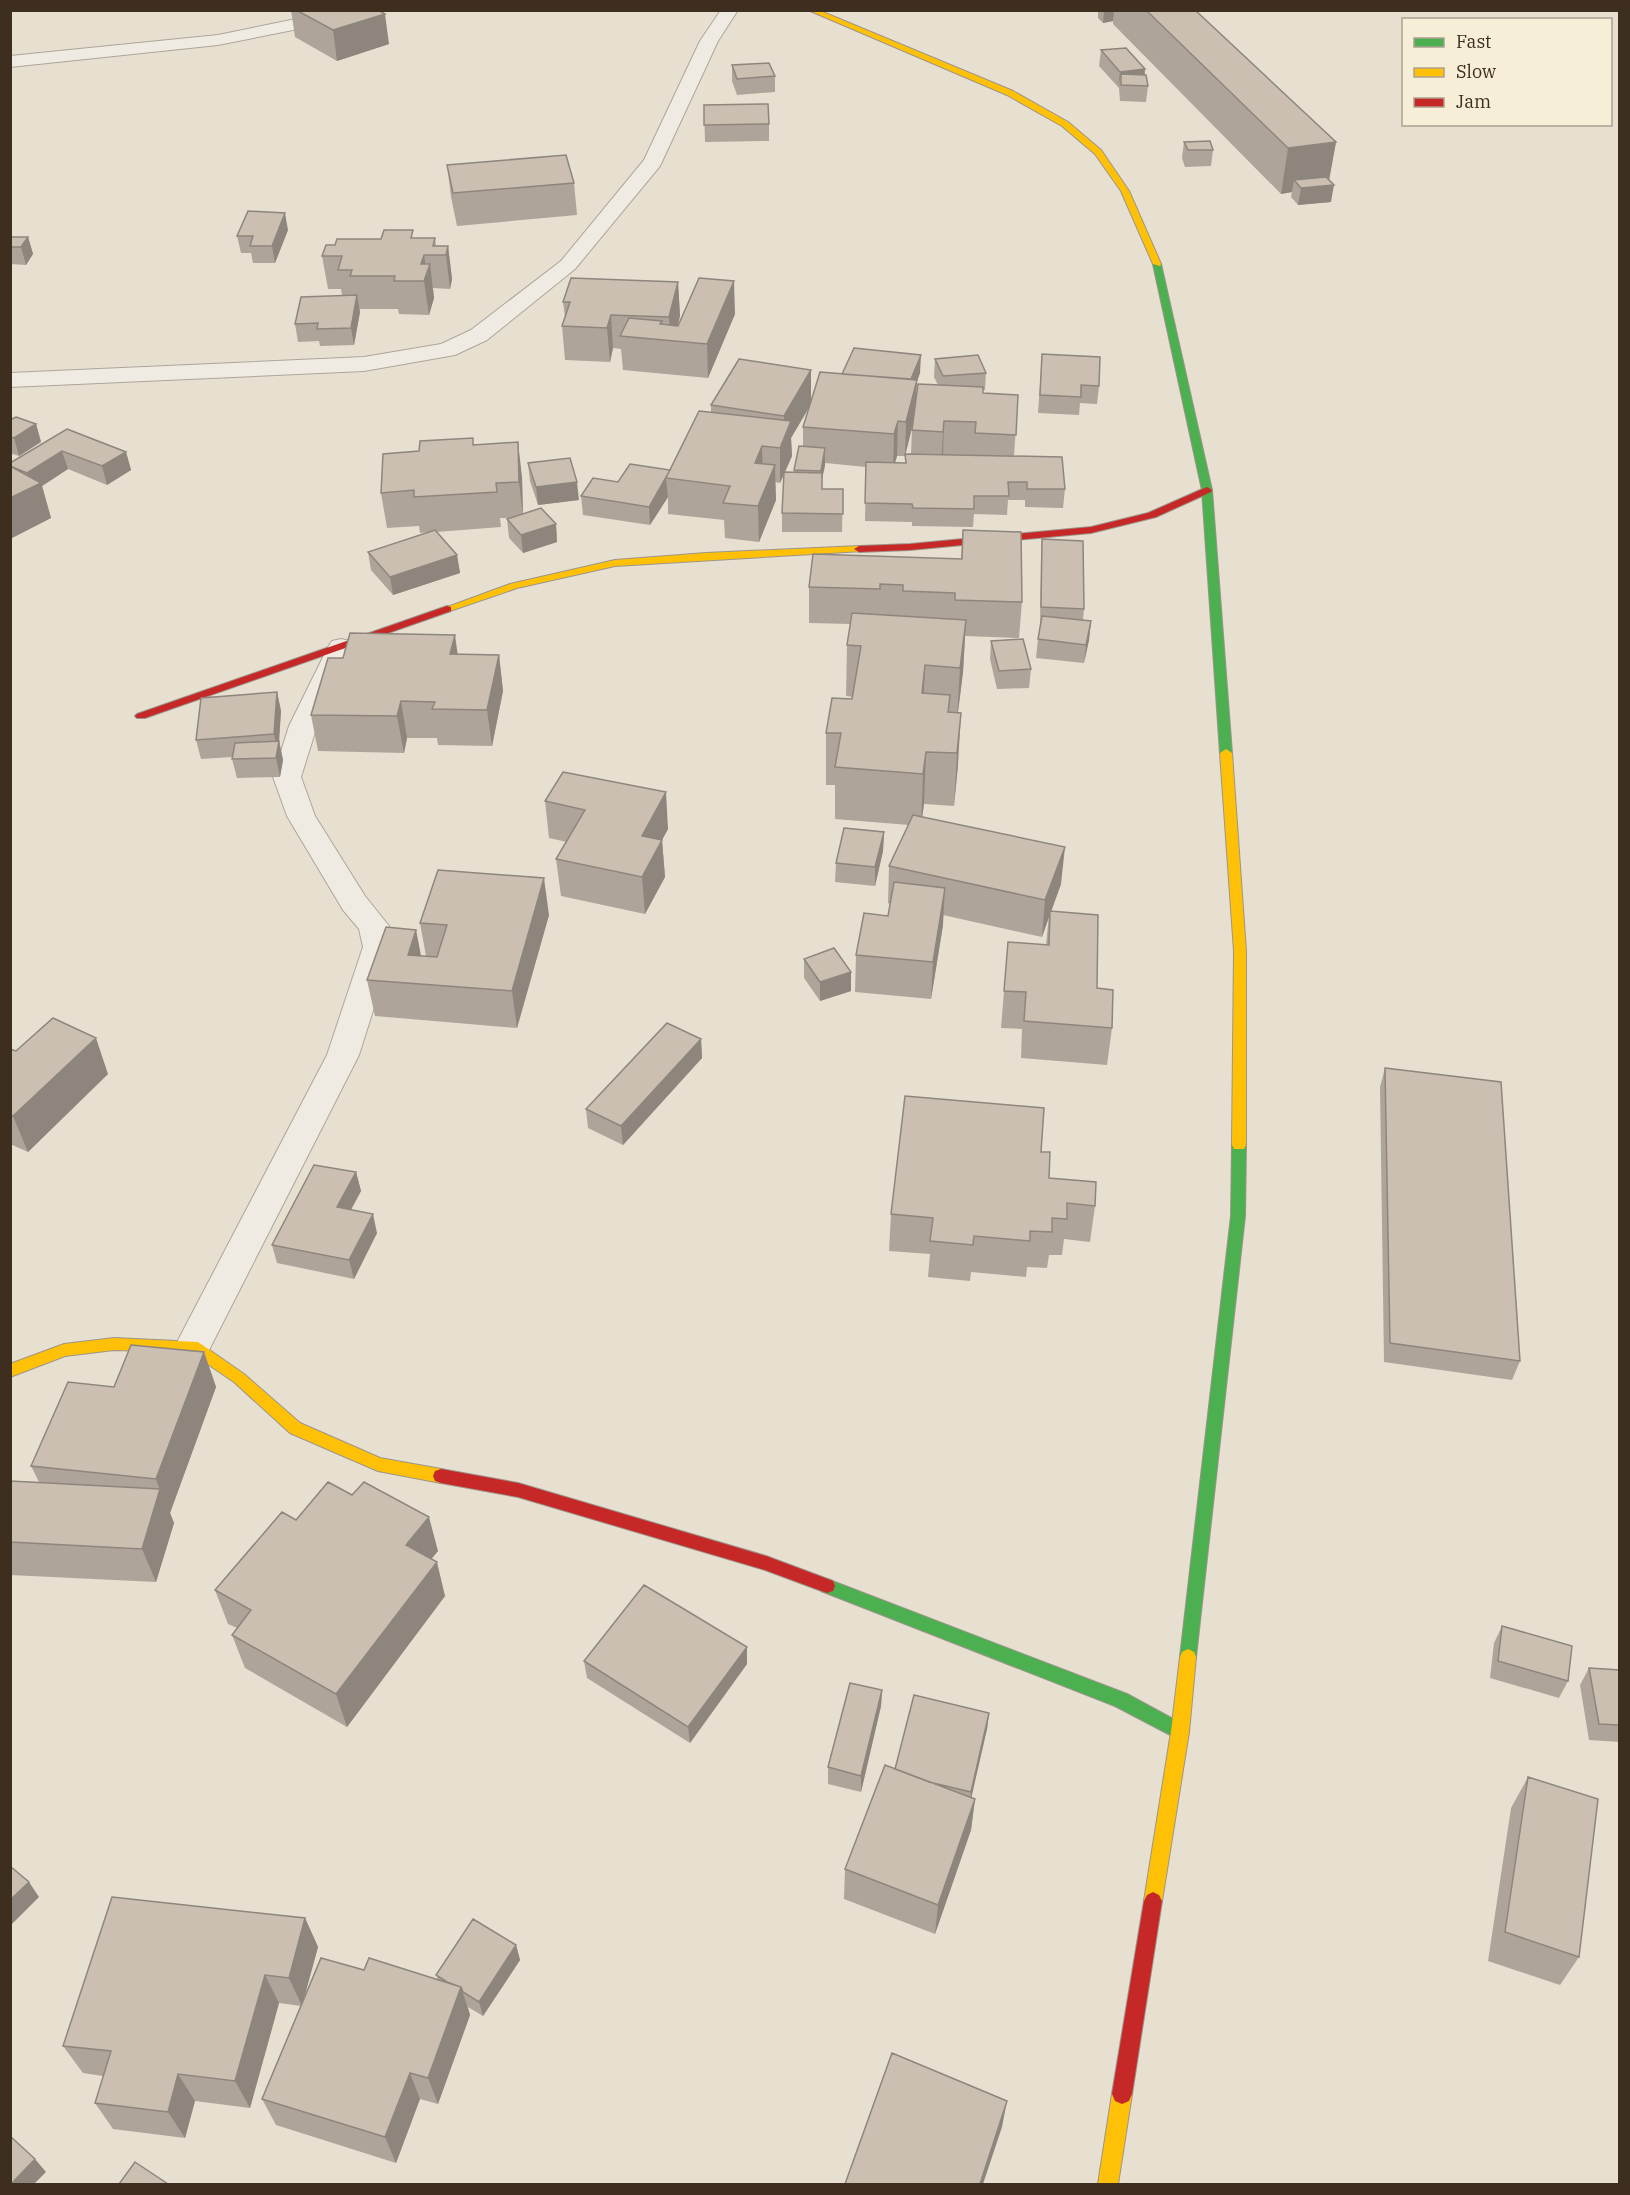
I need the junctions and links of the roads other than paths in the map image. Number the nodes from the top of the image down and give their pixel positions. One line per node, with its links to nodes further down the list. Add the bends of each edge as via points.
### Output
1 (369, 10): 4 (street, via 194,43)
2 (730, 10): 5 (street, via 709,41 653,162 568,265 479,336 447,350 364,364)
3 (811, 10): 6 (street, via 1010,93 1065,124 1098,152 1125,191 1159,269)
4 (10, 62)
5 (10, 380)
6 (1207, 490): 7 (street, via 1152,515 1091,530 910,547 615,563 514,586); 11 (street, via 1240,951 1238,1216)
7 (341, 647): 8 (street); 9 (street, via 303,726 287,777 301,816 354,903 374,926 378,946 343,1055)
8 (141, 716)
9 (193, 1346): 10 (street, via 114,1344 64,1350); 11 (street, via 239,1378 295,1428 378,1464 518,1491 766,1563 1121,1700)
10 (10, 1371)
11 (1180, 1732): 12 (street)
12 (1108, 2184)

